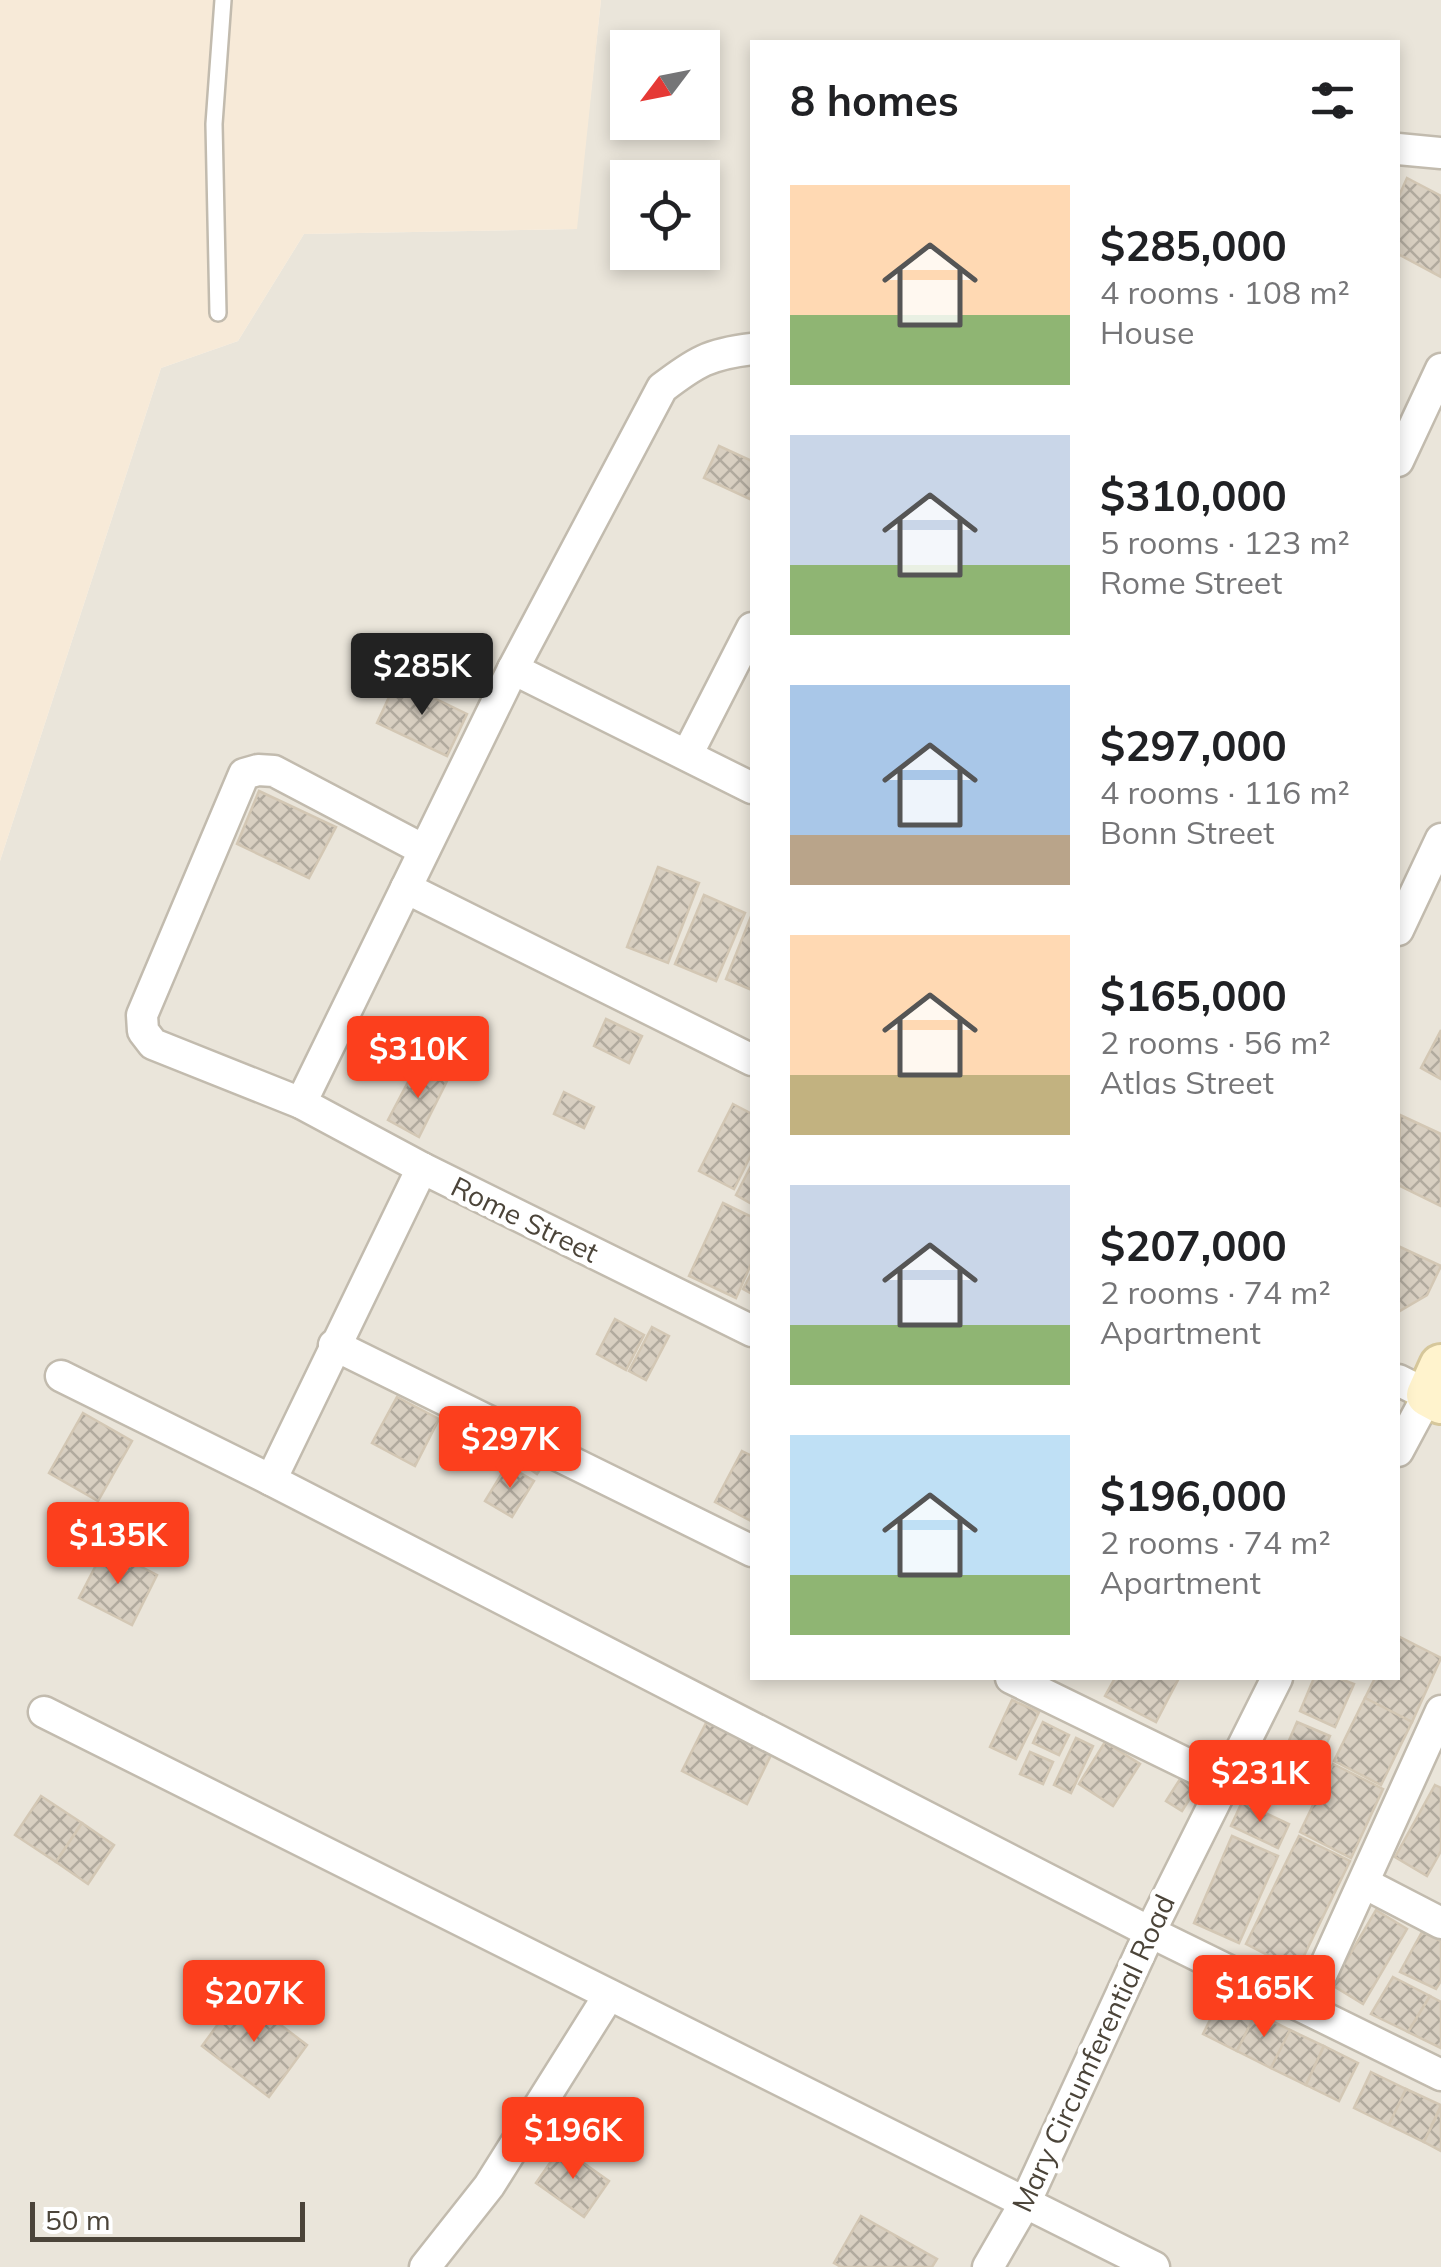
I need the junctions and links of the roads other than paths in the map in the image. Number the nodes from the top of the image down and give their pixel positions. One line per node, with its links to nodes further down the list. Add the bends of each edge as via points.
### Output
1 (222, 0): 4 (lane, via 214,124)
2 (1400, 148): 3 (street)
3 (1441, 153)
4 (218, 313)
5 (750, 349): 9 (street, via 718,353 662,388)
6 (1441, 369): 7 (street)
7 (1400, 456)
8 (750, 632): 10 (street)
9 (512, 669): 10 (street); 13 (street)
10 (687, 756): 11 (street)
11 (750, 787)
12 (1441, 840): 15 (street)
13 (424, 850): 14 (street); 17 (street, Rome Street, via 274,770 244,774 231,798 142,1015 143,1031 153,1044)
14 (406, 888): 16 (street); 17 (street)
15 (1400, 926)
16 (750, 1059)
17 (301, 1103): 18 (street, Rome Street)
18 (422, 1168): 19 (street, Rome Street); 20 (street)
19 (750, 1330)
20 (334, 1345): 24 (street); 25 (street)
21 (61, 1376): 24 (street)
22 (1427, 1386): 23 (street)
23 (1400, 1447)
24 (271, 1480): 34 (street)
25 (750, 1549)
26 (1015, 1680): 31 (street)
27 (1276, 1680): 31 (street, Mary Circumferential Road)
28 (1441, 1711): 30 (street)
29 (44, 1712): 35 (street)
30 (1430, 1769): 32 (street)
31 (1224, 1782): 34 (street, Mary Circumferential Road)
32 (1364, 1883): 33 (street); 36 (street)
33 (1441, 1923)
34 (1150, 1932): 36 (street); 38 (street, Mary Circumferential Road)
35 (609, 1994): 38 (street); 39 (street, via 489,2186)
36 (1307, 2006): 37 (street)
37 (1441, 2075)
38 (1025, 2202): 40 (street, Mary Circumferential Road); 41 (street)
39 (426, 2267)
40 (988, 2267)
41 (1154, 2267)

